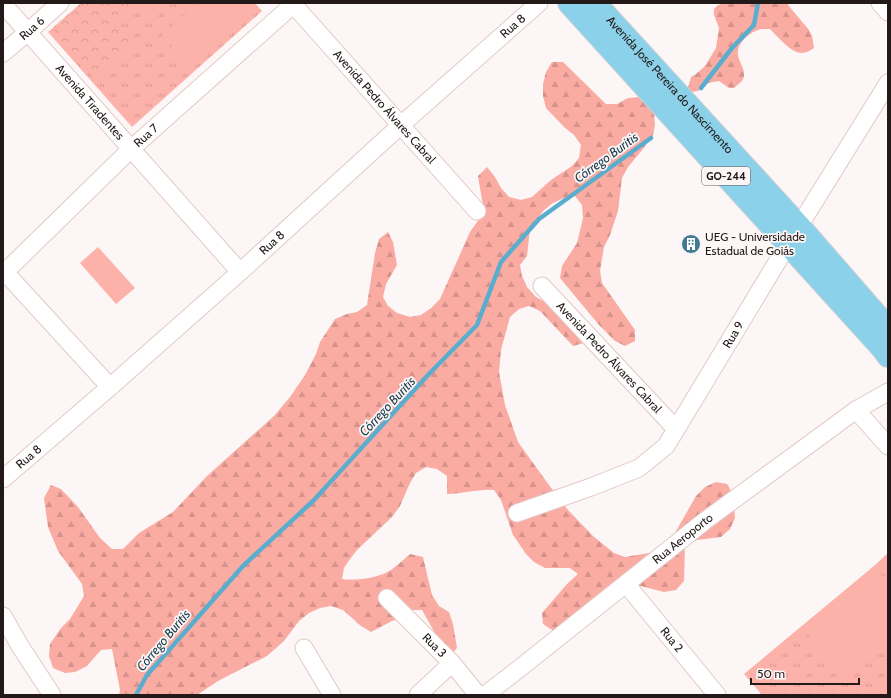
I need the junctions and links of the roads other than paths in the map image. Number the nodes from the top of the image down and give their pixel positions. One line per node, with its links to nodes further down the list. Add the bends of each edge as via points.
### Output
1 (60, 3): 9 (street, Rua 6)
2 (293, 3): 13 (street, Avenida Pedro Álvares Cabral); 14 (street, Rua 7)
3 (539, 3): 13 (street, Rua 8)
4 (569, 3): 12 (main road, Avenida José Pereira do Nascimento / GO-244)
5 (595, 3): 12 (main road, Avenida José Pereira do Nascimento / GO-244)
6 (880, 3): 8 (street)
7 (3, 4): 9 (street, Avenida Tiradentes)
8 (888, 12)
9 (28, 32): 10 (street, Rua 6); 14 (street, Avenida Tiradentes)
10 (3, 53)
11 (888, 83): 16 (street, Rua 9)
12 (685, 116): 16 (main road, Avenida José Pereira do Nascimento / GO-244)
13 (401, 125): 15 (street, Avenida Pedro Álvares Cabral); 18 (street, Rua 8)
14 (131, 149): 17 (street, Rua 7); 18 (street, Avenida Tiradentes)
15 (477, 211)
16 (794, 235): 20 (main road, Avenida José Pereira do Nascimento / GO-244); 21 (main road, Avenida José Pereira do Nascimento / GO-244); 25 (street, Rua 9)
17 (4, 272): 22 (street)
18 (240, 272): 22 (street, Rua 8)
19 (542, 286): 25 (street, Avenida Pedro Álvares Cabral)
20 (888, 328)
21 (886, 349)
22 (110, 387): 27 (street, Rua 8)
23 (888, 392): 24 (street, Rua Aeroporto)
24 (856, 410): 26 (street); 29 (street, Rua Aeroporto, via 706,520)
25 (676, 429): 28 (street, Rua 9, via 666,446 639,468)
26 (888, 446)
27 (3, 479)
28 (517, 513)
29 (626, 584): 38 (street, Rua Aeroporto); 39 (street, Rua 2)
30 (387, 598): 33 (street, Rua 3)
31 (3, 616): 34 (street)
32 (304, 648): 35 (street)
33 (452, 663): 36 (street); 37 (street, Rua 3)
34 (52, 695)
35 (332, 695)
36 (418, 695)
37 (478, 695)
38 (485, 695)
39 (717, 695)

